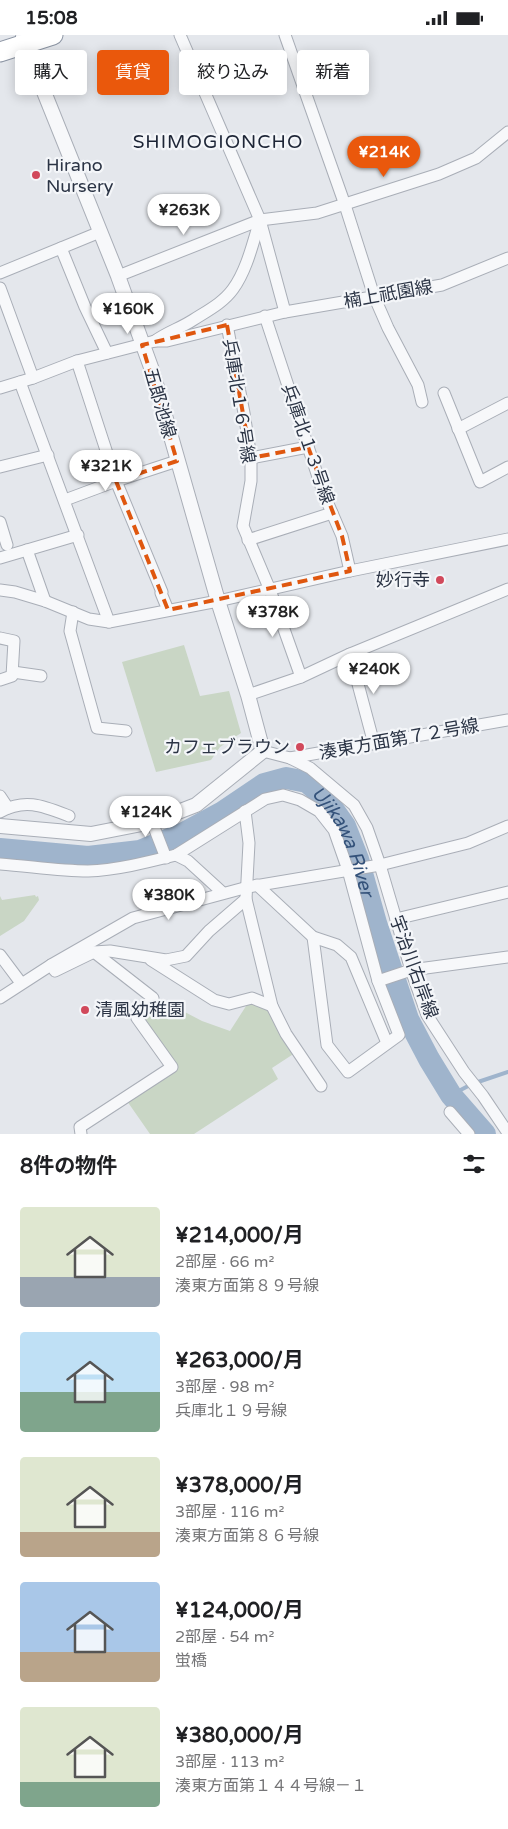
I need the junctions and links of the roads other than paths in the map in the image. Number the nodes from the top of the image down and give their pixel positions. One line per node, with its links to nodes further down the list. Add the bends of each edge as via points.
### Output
1 (53, 35): 4 (highway)
2 (180, 35): 8 (street)
3 (285, 35): 7 (street)
4 (24, 39): 5 (highway); 9 (street, 五郎池線)
5 (0, 52)
6 (508, 132): 7 (street, via 476,158 439,174)
7 (345, 205): 8 (street, via 317,213); 15 (street)
8 (260, 220): 13 (street); 16 (street); 19 (street, via 242,274 232,291 197,318)
9 (100, 232): 10 (street); 13 (street, 五郎池線)
10 (61, 248): 12 (street); 20 (street)
11 (508, 257): 15 (street, 楠上祇園線, via 442,285)
12 (0, 273)
13 (118, 276): 19 (street, 五郎池線)
14 (0, 288): 22 (street)
15 (374, 296): 16 (street, 楠上祇園線); 26 (street, via 418,385)
16 (285, 312): 17 (street, 楠上祇園線)
17 (265, 316): 18 (street, 楠上祇園線); 29 (street, 兵庫北１３号線)
18 (227, 325): 19 (street, 楠上祇園線); 31 (street, 兵庫北１６号線)
19 (149, 343): 20 (street); 32 (street, 五郎池線, via 152,370)
20 (107, 353): 21 (street)
21 (77, 361): 22 (street); 35 (street)
22 (33, 378): 23 (street)
23 (20, 382): 24 (street); 30 (street)
24 (0, 388)
25 (444, 393): 28 (street)
26 (422, 401)
27 (508, 403): 28 (street)
28 (458, 429): 34 (street, via 480,482)
29 (308, 447): 31 (street); 37 (street, 兵庫北１３号線)
30 (48, 455): 33 (street); 36 (street)
31 (251, 458): 41 (street, 兵庫北１６号線, via 242,526)
32 (177, 461): 35 (street); 50 (street, 五郎池線)
33 (0, 467)
34 (508, 467)
35 (116, 481): 36 (street); 51 (street)
36 (65, 500): 39 (street)
37 (332, 513): 41 (street); 45 (street, 兵庫北１３号線, via 342,536)
38 (0, 522): 42 (street)
39 (78, 535): 43 (street); 53 (street)
40 (508, 539): 45 (street)
41 (248, 540): 48 (street, 兵庫北１６号線)
42 (7, 545)
43 (27, 550): 44 (street); 49 (street)
44 (0, 558)
45 (350, 571): 48 (street)
46 (508, 589): 55 (street)
47 (0, 590): 49 (street)
48 (270, 590): 50 (street); 58 (street, 兵庫北１６号線)
49 (45, 601): 52 (street)
50 (218, 601): 51 (street); 60 (street, 五郎池線)
51 (168, 610): 53 (street)
52 (73, 612): 53 (street, via 88,619); 62 (street, via 70,631 97,728)
53 (109, 621)
54 (0, 638): 56 (street, via 14,641)
55 (350, 654): 58 (street); 63 (street)
56 (13, 672): 57 (street); 59 (street, via 12,676)
57 (41, 676)
58 (301, 677): 60 (street)
59 (0, 679)
60 (248, 695): 64 (street, 五郎池線)
61 (508, 720): 63 (street, 湊東方面第７２号線)
62 (126, 731)
63 (374, 744): 65 (street, 湊東方面第７２号線)
64 (263, 751): 65 (street, 宇治川右岸線); 72 (street, via 196,805)
65 (290, 758): 75 (street, 宇治川右岸線, via 310,768 354,805 366,828)
66 (0, 796): 67 (street)
67 (4, 810): 69 (street, via 21,804 34,804)
68 (245, 811): 73 (street); 76 (street, via 265,799 284,795 300,800 319,811 334,830); 77 (street)
69 (68, 816)
70 (0, 826): 72 (street, via 91,834)
71 (508, 826): 75 (street, via 468,843)
72 (155, 828): 73 (street)
73 (168, 855): 74 (street, via 128,866 89,871); 79 (street, via 188,861)
74 (0, 864)
75 (375, 866): 76 (street); 80 (street, 宇治川右岸線)
76 (350, 869): 77 (street); 89 (street)
77 (250, 890): 79 (street); 81 (street); 85 (street, via 186,956 166,960); 92 (street)
78 (508, 892): 80 (street)
79 (223, 893): 86 (street, via 133,917)
80 (396, 919): 87 (street, 宇治川右岸線)
81 (314, 937): 90 (street, via 336,945 351,957); 93 (street, via 327,1045 348,1073)
82 (94, 952): 85 (street, via 110,951); 86 (street, via 55,971); 97 (street, via 153,998 137,1018 172,1067 80,1127)
83 (0, 955): 88 (street)
84 (508, 957): 87 (street)
85 (148, 958): 92 (street, via 214,1000 229,1004 252,998)
86 (51, 965): 88 (street)
87 (412, 970): 89 (street); 96 (street, 宇治川右岸線, via 427,1015)
88 (21, 983): 91 (street)
89 (380, 983): 90 (street); 93 (street, via 399,1035)
90 (365, 991): 93 (street)
91 (0, 998)
92 (272, 1006): 94 (street, via 286,1034)
93 (387, 1043)
94 (321, 1086)
95 (450, 1112): 98 (street)
96 (508, 1133)
97 (81, 1134)
98 (469, 1134)

